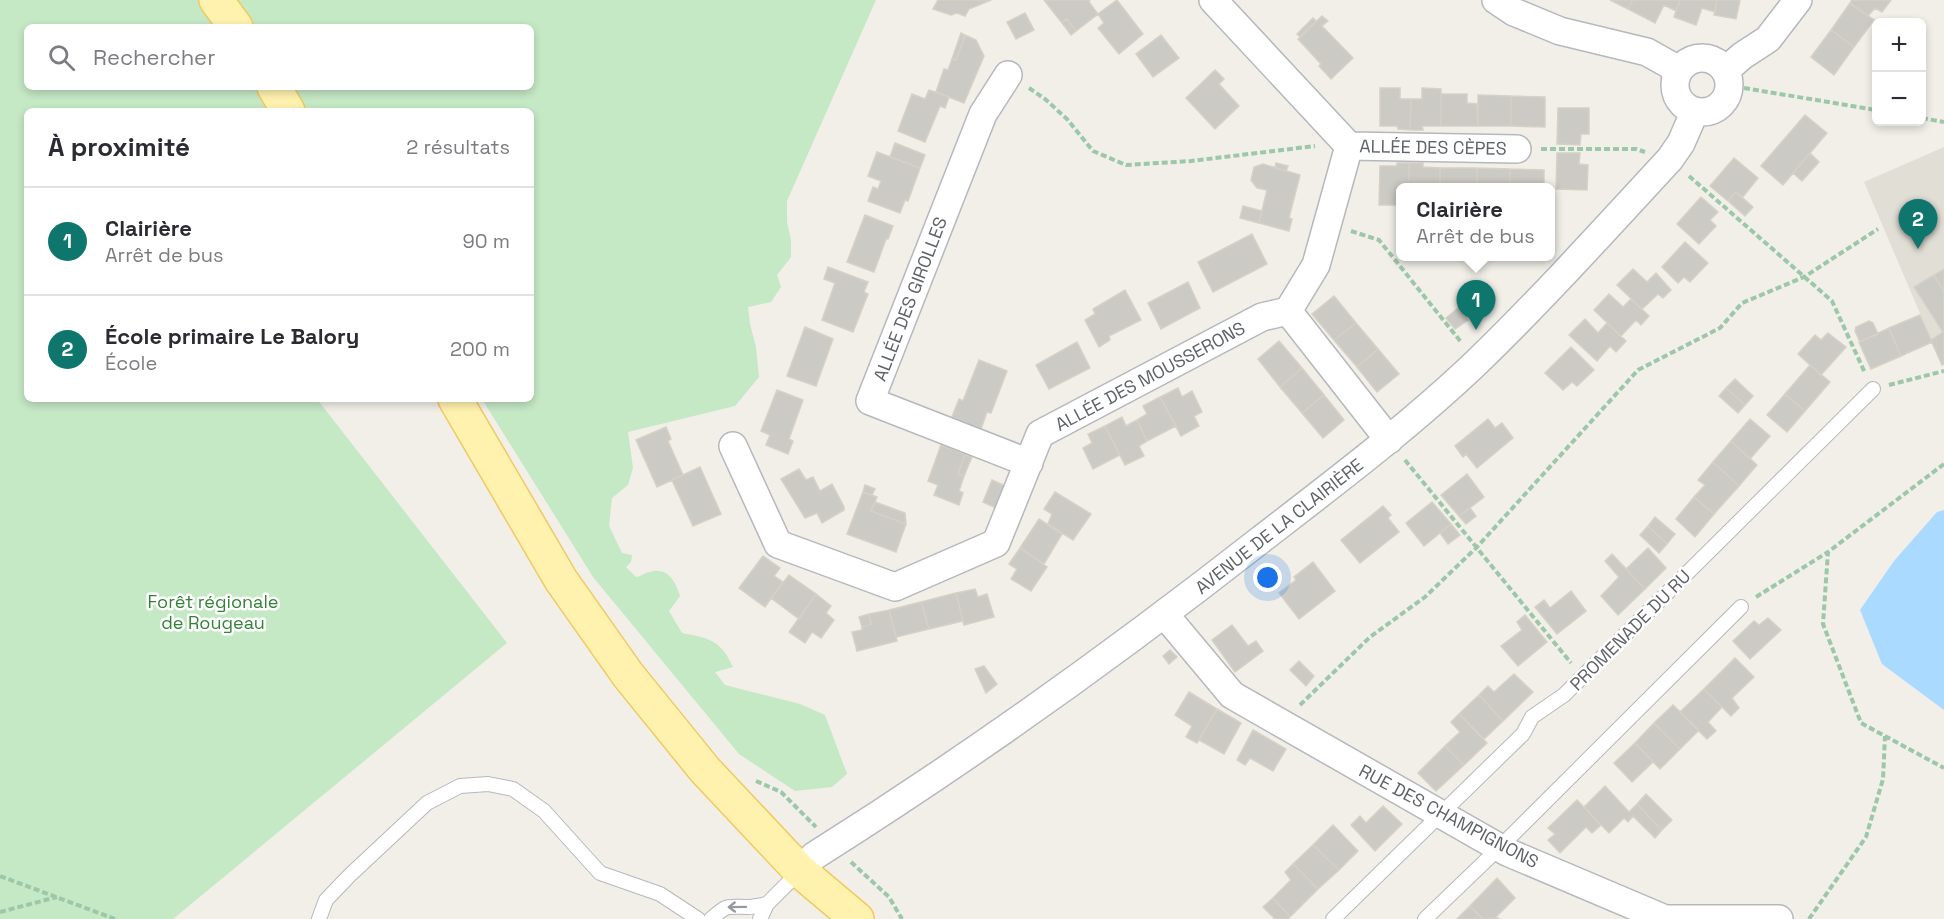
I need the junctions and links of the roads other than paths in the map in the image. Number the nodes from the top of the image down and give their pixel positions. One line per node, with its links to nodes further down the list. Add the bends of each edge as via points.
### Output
1 (216, 0): 5 (main road)
2 (1213, 0): 12 (street)
3 (1496, 0): 6 (street, via 1560,31 1647,52)
4 (1798, 0): 8 (street, via 1768,39 1742,56)
5 (234, 24)
6 (1679, 70): 8 (street, via 1702,58 1719,64); 11 (street, via 1677,95 1687,108)
7 (1008, 75): 19 (street, ALLÉE DES GIROLLES, via 982,114 870,401)
8 (1727, 79): 11 (street, via 1726,97 1721,104 1713,110)
9 (276, 90): 10 (main road)
10 (286, 108)
11 (1695, 111): 17 (street, AVENUE DE LA CLAIRIÈRE, via 1670,159 1575,263 1478,362)
12 (1349, 146): 13 (street, ALLÉE DES CÈPES); 14 (street, via 1316,265)
13 (1517, 149)
14 (1288, 311): 17 (street); 19 (street, ALLÉE DES MOUSSERONS, via 1262,317 1040,434)
15 (1873, 389): 22 (lane, PROMENADE DU RU, via 1583,677 1533,717 1523,734)
16 (457, 402): 24 (main road, via 561,580 628,675 705,770)
17 (1389, 440): 21 (street, AVENUE DE LA CLAIRIÈRE)
18 (733, 446): 19 (street, ALLÉE DES MOUSSERONS, via 778,544 895,587 996,543)
19 (1029, 463)
20 (1741, 607): 23 (lane)
21 (1165, 615): 22 (street, RUE DES CHAMPIGNONS, via 1232,695); 24 (street, AVENUE DE LA CLAIRIÈRE, via 992,740 814,856)
22 (1440, 814): 23 (street, RUE DES CHAMPIGNONS); 31 (lane, PROMENADE DU RU)
23 (1500, 848): 32 (lane); 33 (street, RUE DES CHAMPIGNONS, via 1665,919)
24 (800, 871): 25 (lane); 30 (main road)
25 (767, 904): 28 (lane, one-way to 28, via 734,905); 29 (lane)
26 (320, 919): 27 (lane, via 326,900 427,803 460,786 488,784 513,789 544,811 600,873 660,894)
27 (698, 919)
28 (711, 919)
29 (760, 919)
30 (857, 919)
31 (1333, 919)
32 (1425, 919)
33 (1779, 919)

